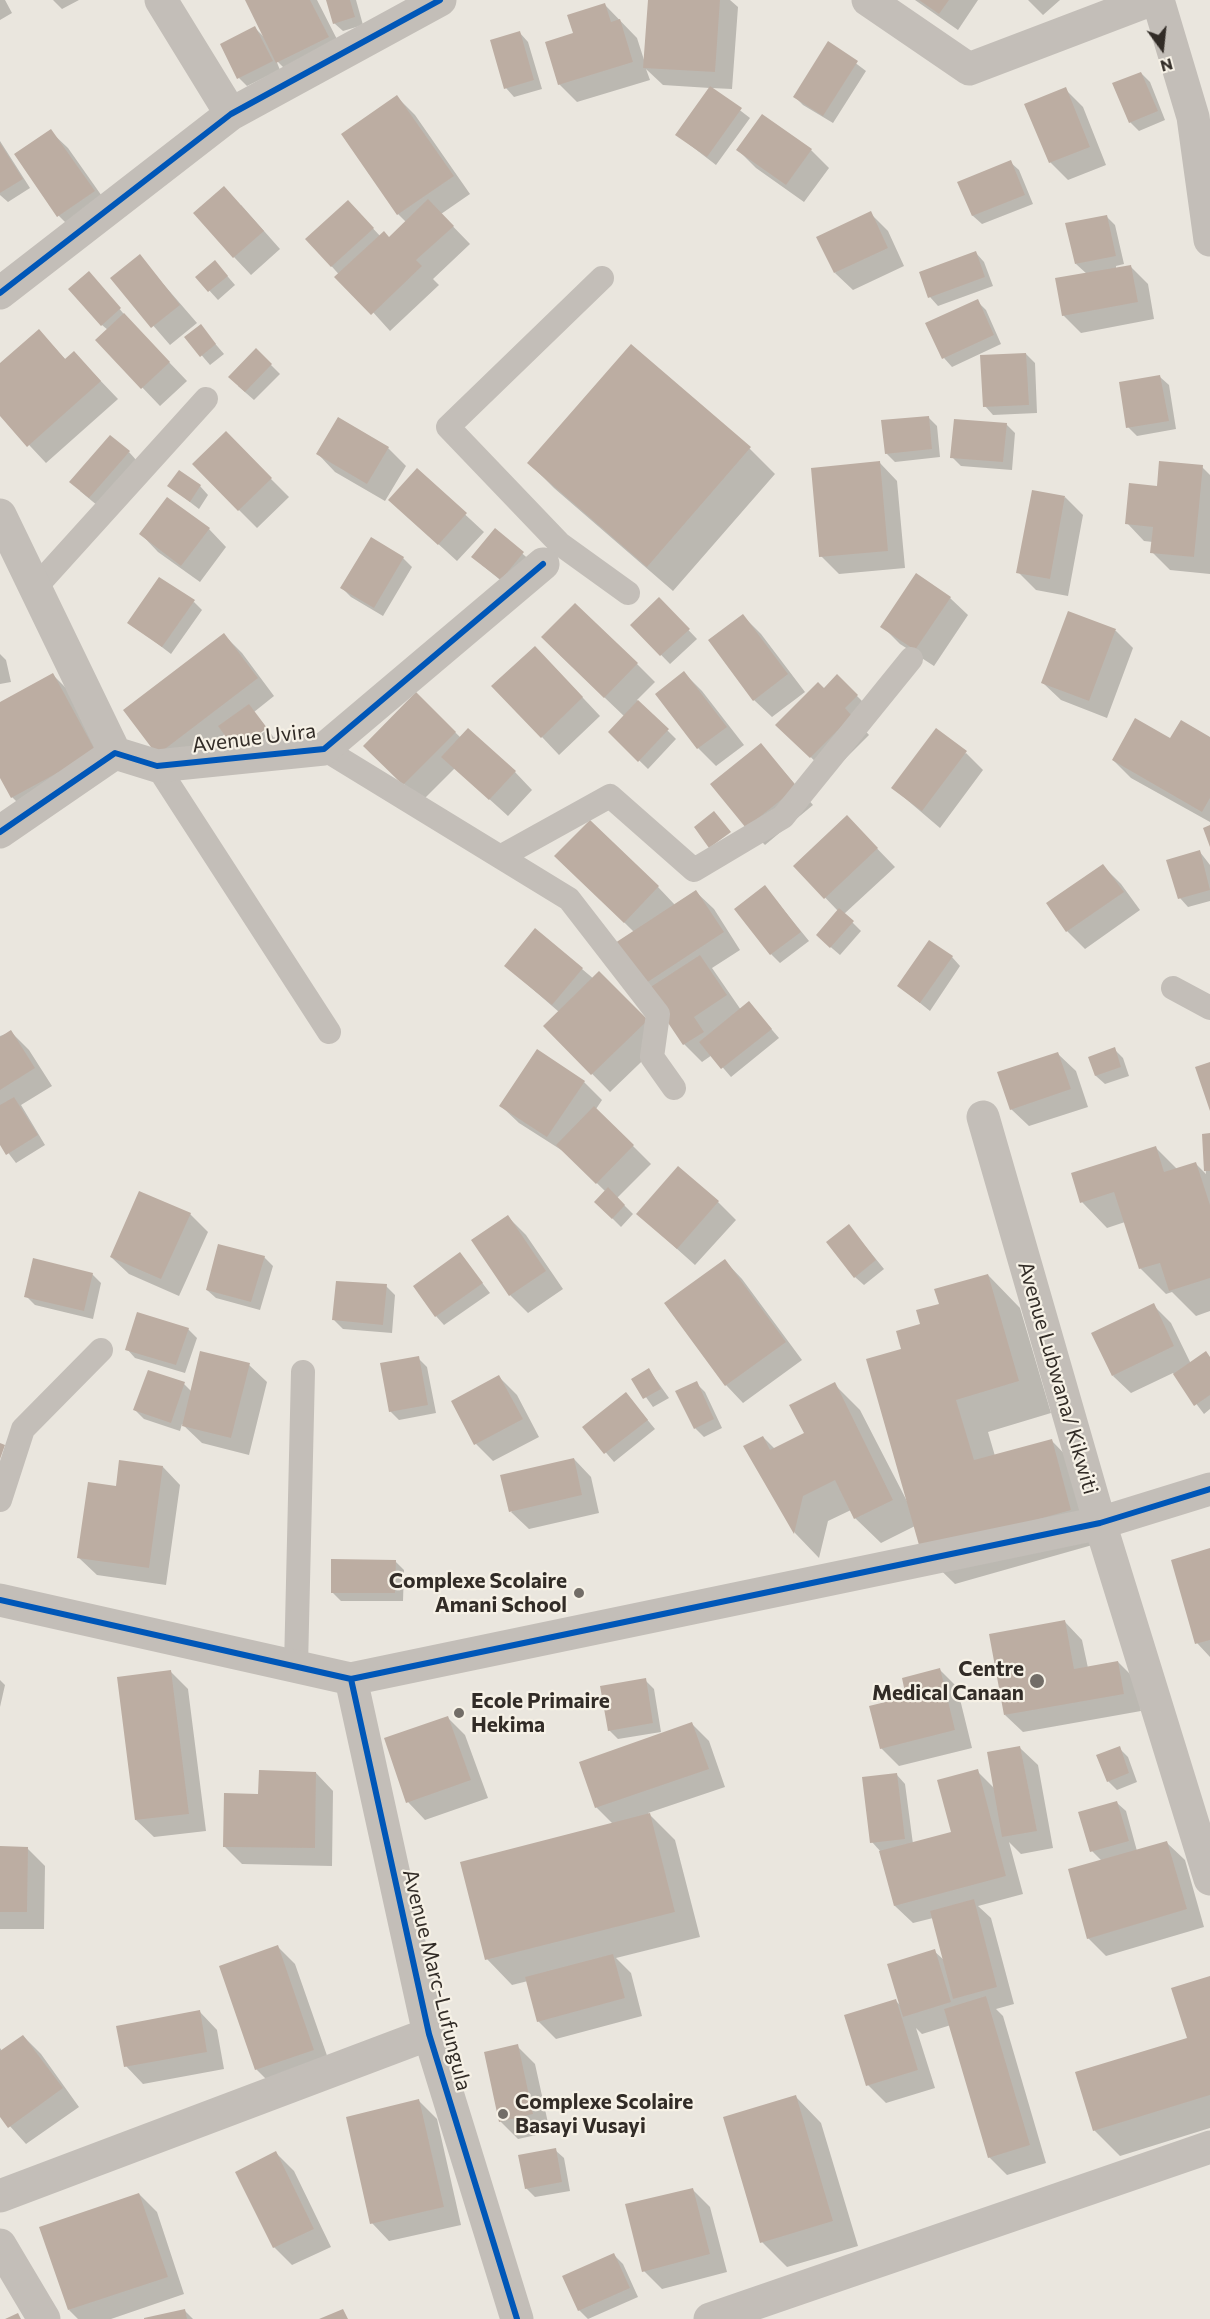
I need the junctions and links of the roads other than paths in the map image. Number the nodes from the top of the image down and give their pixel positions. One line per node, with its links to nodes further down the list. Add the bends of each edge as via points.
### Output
1 (161, 0): 6 (street)
2 (440, 0): 6 (street)
3 (868, 0): 4 (street, via 969,69)
4 (1150, 0)
5 (1158, 0): 7 (street, via 1193,117)
6 (231, 114): 9 (street)
7 (1210, 240)
8 (602, 278): 12 (lane, via 448,427)
9 (0, 293)
10 (206, 399): 13 (lane)
11 (0, 515): 13 (street)
12 (552, 554): 14 (lane); 16 (street, Avenue Uvira)
13 (35, 588): 17 (street)
14 (628, 593)
15 (911, 659): 20 (lane, via 783,817 694,870 610,796)
16 (324, 749): 18 (street, Avenue Uvira); 20 (lane)
17 (115, 753): 18 (street, Avenue Uvira); 19 (street)
18 (157, 766): 23 (lane)
19 (0, 832)
20 (500, 856): 24 (lane, via 569,899 658,1014 652,1057)
21 (1173, 988): 22 (lane)
22 (1210, 1008)
23 (329, 1032)
24 (674, 1088)
25 (983, 1118): 30 (street, Avenue Lubwana/ Kikwiti)
26 (101, 1350): 29 (lane, via 23,1429)
27 (303, 1372): 32 (lane)
28 (1210, 1489): 30 (street)
29 (0, 1500)
30 (1100, 1523): 33 (street); 34 (street, Avenue Lubwana/ Kikwiti)
31 (0, 1600): 32 (street)
32 (296, 1666): 33 (street)
33 (351, 1679): 35 (street, Avenue Marc-Lufungula)
34 (1210, 1879)
35 (429, 2034): 37 (street); 40 (street, Avenue Marc-Lufungula)
36 (1210, 2147): 41 (street)
37 (0, 2196)
38 (0, 2245): 39 (street)
39 (44, 2319)
40 (517, 2319)
41 (710, 2319)

